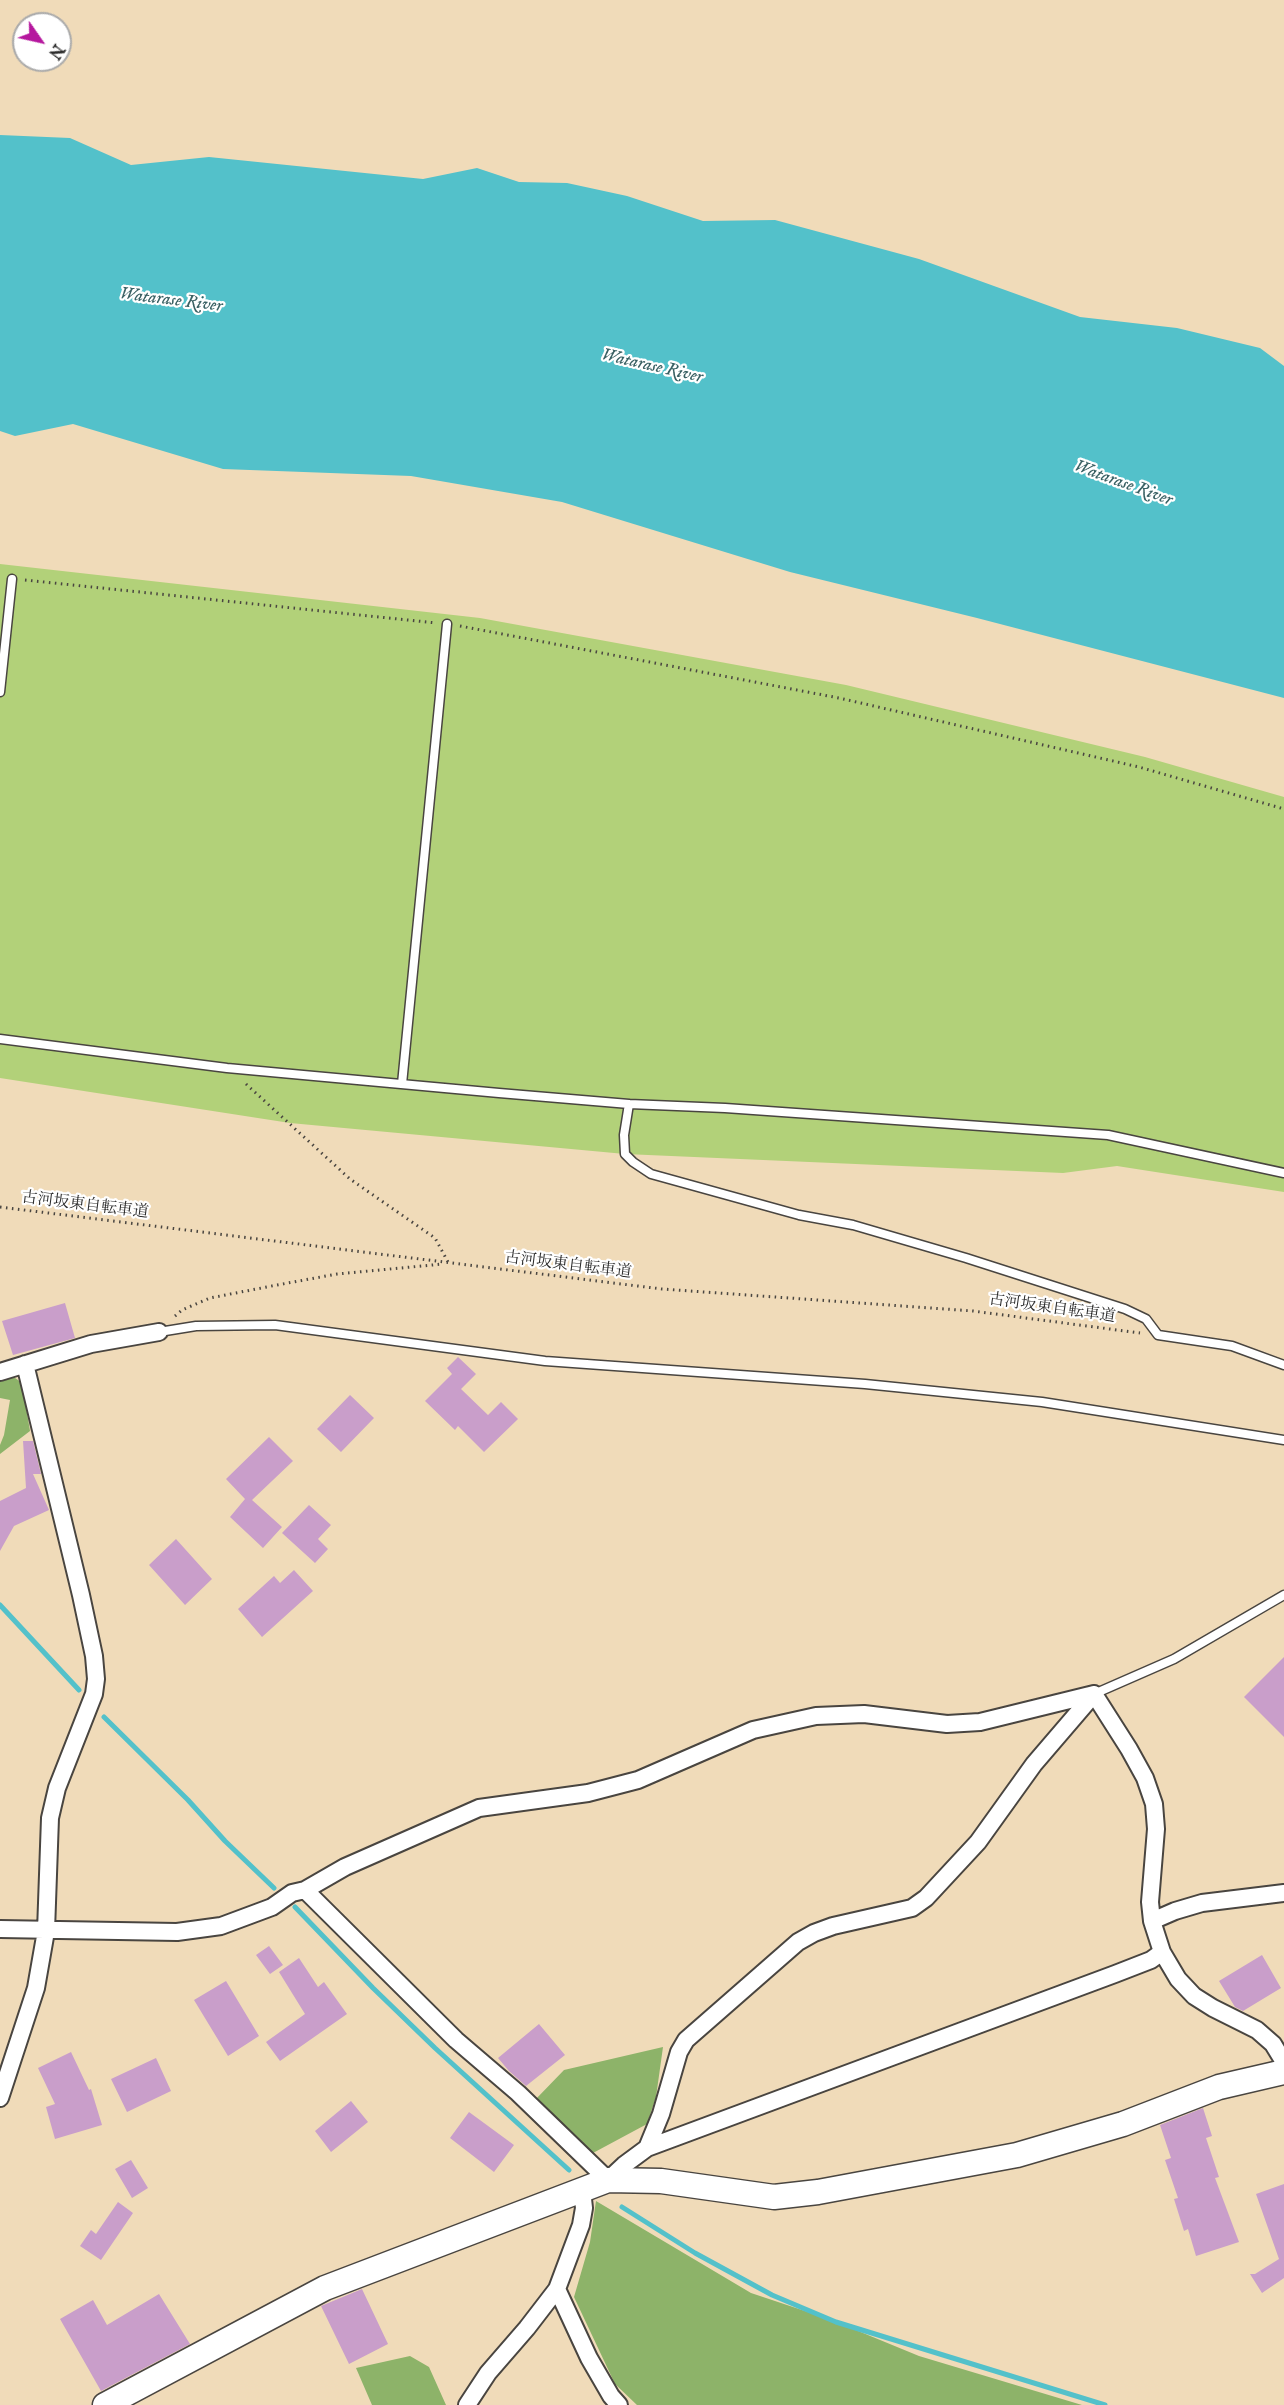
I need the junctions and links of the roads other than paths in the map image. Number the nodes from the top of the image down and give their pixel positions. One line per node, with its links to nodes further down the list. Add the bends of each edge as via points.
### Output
1 (12, 579): 3 (lane)
2 (447, 624): 5 (lane)
3 (0, 692)
4 (0, 1039): 5 (lane, via 227,1068)
5 (402, 1084): 6 (lane)
6 (629, 1104): 7 (lane, via 1108,1135); 10 (lane, via 625,1154 651,1174 966,1258 1125,1309 1146,1318 1158,1335 1232,1346)
7 (1284, 1173)
8 (159, 1332): 9 (street, via 91,1344); 12 (lane, via 205,1326 275,1325 544,1360 866,1384 1042,1402)
9 (25, 1364): 11 (street); 19 (street, via 81,1595 96,1678 94,1694 57,1788 50,1818)
10 (1284, 1365)
11 (0, 1372)
12 (1284, 1440)
13 (1284, 1595): 14 (lane, via 1174,1659)
14 (1094, 1694): 15 (street, via 980,1722 947,1724 864,1714 816,1716 753,1730 639,1780 588,1793 479,1808 345,1867); 17 (street, via 1129,1749 1154,1804); 24 (street, via 1034,1764 978,1842 926,1898 912,1908 832,1926 798,1942 686,2040)
15 (305, 1890): 19 (street, via 221,1926 177,1932); 25 (street, via 456,2040)
16 (1284, 1893): 17 (street, via 1202,1903)
17 (1152, 1921): 20 (street)
18 (0, 1929): 19 (street)
19 (46, 1931): 23 (street, via 36,1988)
20 (1162, 1952): 21 (street, via 1194,1996 1257,2030 1273,2044); 24 (street, via 1115,1974)
21 (1284, 2062)
22 (1284, 2072): 25 (street, via 1219,2087 1123,2124 1017,2155 818,2192 774,2197 661,2181)
23 (0, 2098)
24 (647, 2148): 25 (street)
25 (609, 2180): 26 (street)
26 (582, 2190): 27 (street, via 584,2208 580,2225); 28 (street, via 325,2288)
27 (557, 2289): 29 (street, via 488,2373); 30 (street, via 589,2358)
28 (105, 2405)
29 (467, 2405)
30 (619, 2405)

